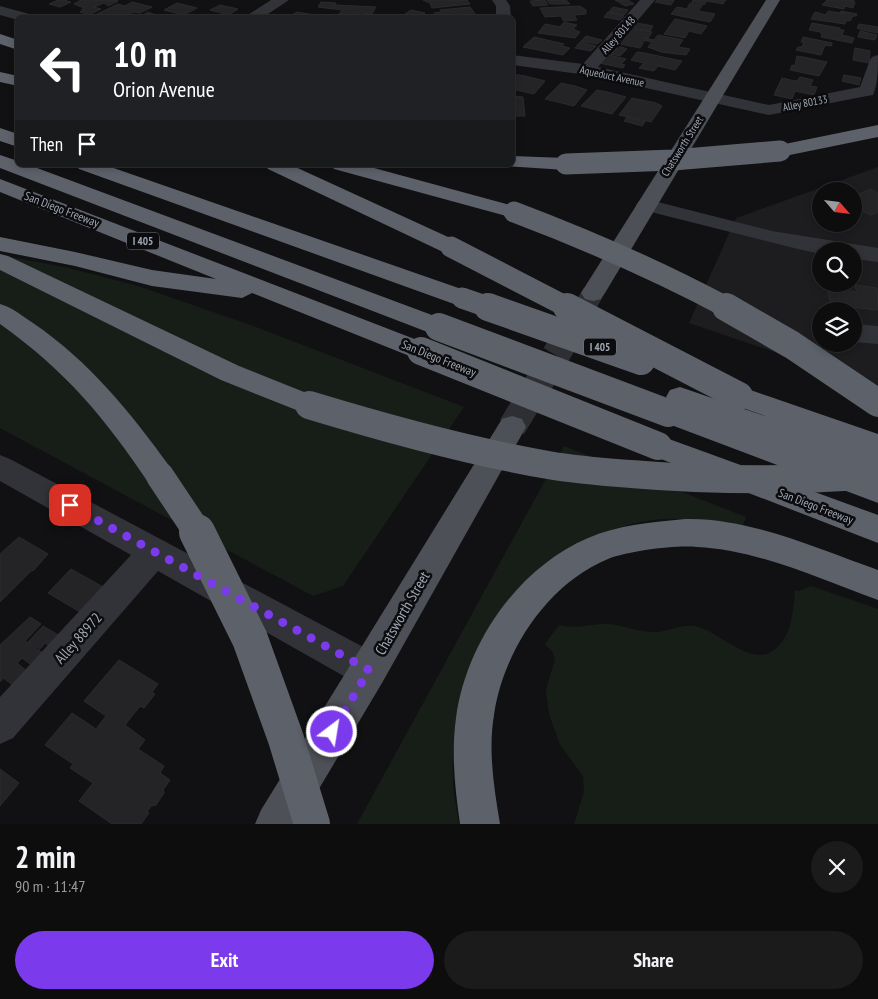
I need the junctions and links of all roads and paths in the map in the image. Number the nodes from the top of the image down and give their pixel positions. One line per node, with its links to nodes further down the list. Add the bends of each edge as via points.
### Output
1 (282, 0): 6 (street)
2 (648, 0): 11 (street, Alley 80148)
3 (773, 0): 12 (main road, Chatsworth Street)
4 (0, 10): 5 (street)
5 (18, 15)
6 (255, 15)
7 (0, 39): 8 (highway)
8 (15, 44)
9 (515, 60): 11 (street, Aqueduct Avenue)
10 (878, 60): 12 (street, Alley 80133, via 867,91 769,110)
11 (587, 70): 12 (street, Aqueduct Avenue)
12 (712, 98): 24 (main road, Chatsworth Street)
13 (878, 131): 17 (highway, bridge, via 780,151 724,158 657,163)
14 (0, 134): 15 (highway)
15 (15, 139)
16 (0, 161): 18 (highway)
17 (515, 162)
18 (15, 166)
19 (18, 167): 33 (highway)
20 (92, 167): 33 (highway, via 373,268 398,293)
21 (279, 167): 36 (highway, bridge, via 451,247)
22 (349, 167): 37 (highway, bridge, via 514,212 627,257 715,300 817,361)
23 (0, 185): 31 (highway, San Diego Freeway / I 405)
24 (646, 205): 26 (street); 30 (main road, Chatsworth Street)
25 (0, 244): 31 (highway, via 152,278)
26 (812, 246)
27 (862, 253): 28 (street)
28 (878, 255)
29 (0, 262): 43 (highway, bridge, via 230,373 309,405 460,448 537,463 679,478 770,480)
30 (593, 293)
31 (285, 296): 45 (highway, San Diego Freeway / I 405, bridge, via 658,446)
32 (0, 312): 51 (highway, bridge, via 42,342 129,430 201,538 250,639)
33 (451, 313): 36 (highway, I 405, bridge); 38 (highway, bridge)
34 (862, 334): 35 (street)
35 (878, 335)
36 (739, 396): 40 (highway, I 405)
37 (878, 403)
38 (674, 405): 42 (highway); 44 (highway)
39 (512, 427): 48 (main road, Chatsworth Street)
40 (878, 446)
41 (0, 468): 46 (street)
42 (878, 468)
43 (878, 475)
44 (878, 490)
45 (878, 529)
46 (155, 551): 48 (street); 49 (street, Alley 88972)
47 (878, 585): 52 (highway, via 777,550 699,533 634,538 598,549 569,565 543,585 520,612 500,641 484,680 476,714 473,754)
48 (369, 670): 50 (main road, Chatsworth Street)
49 (0, 725)
50 (275, 824)
51 (312, 824)
52 (480, 824)

